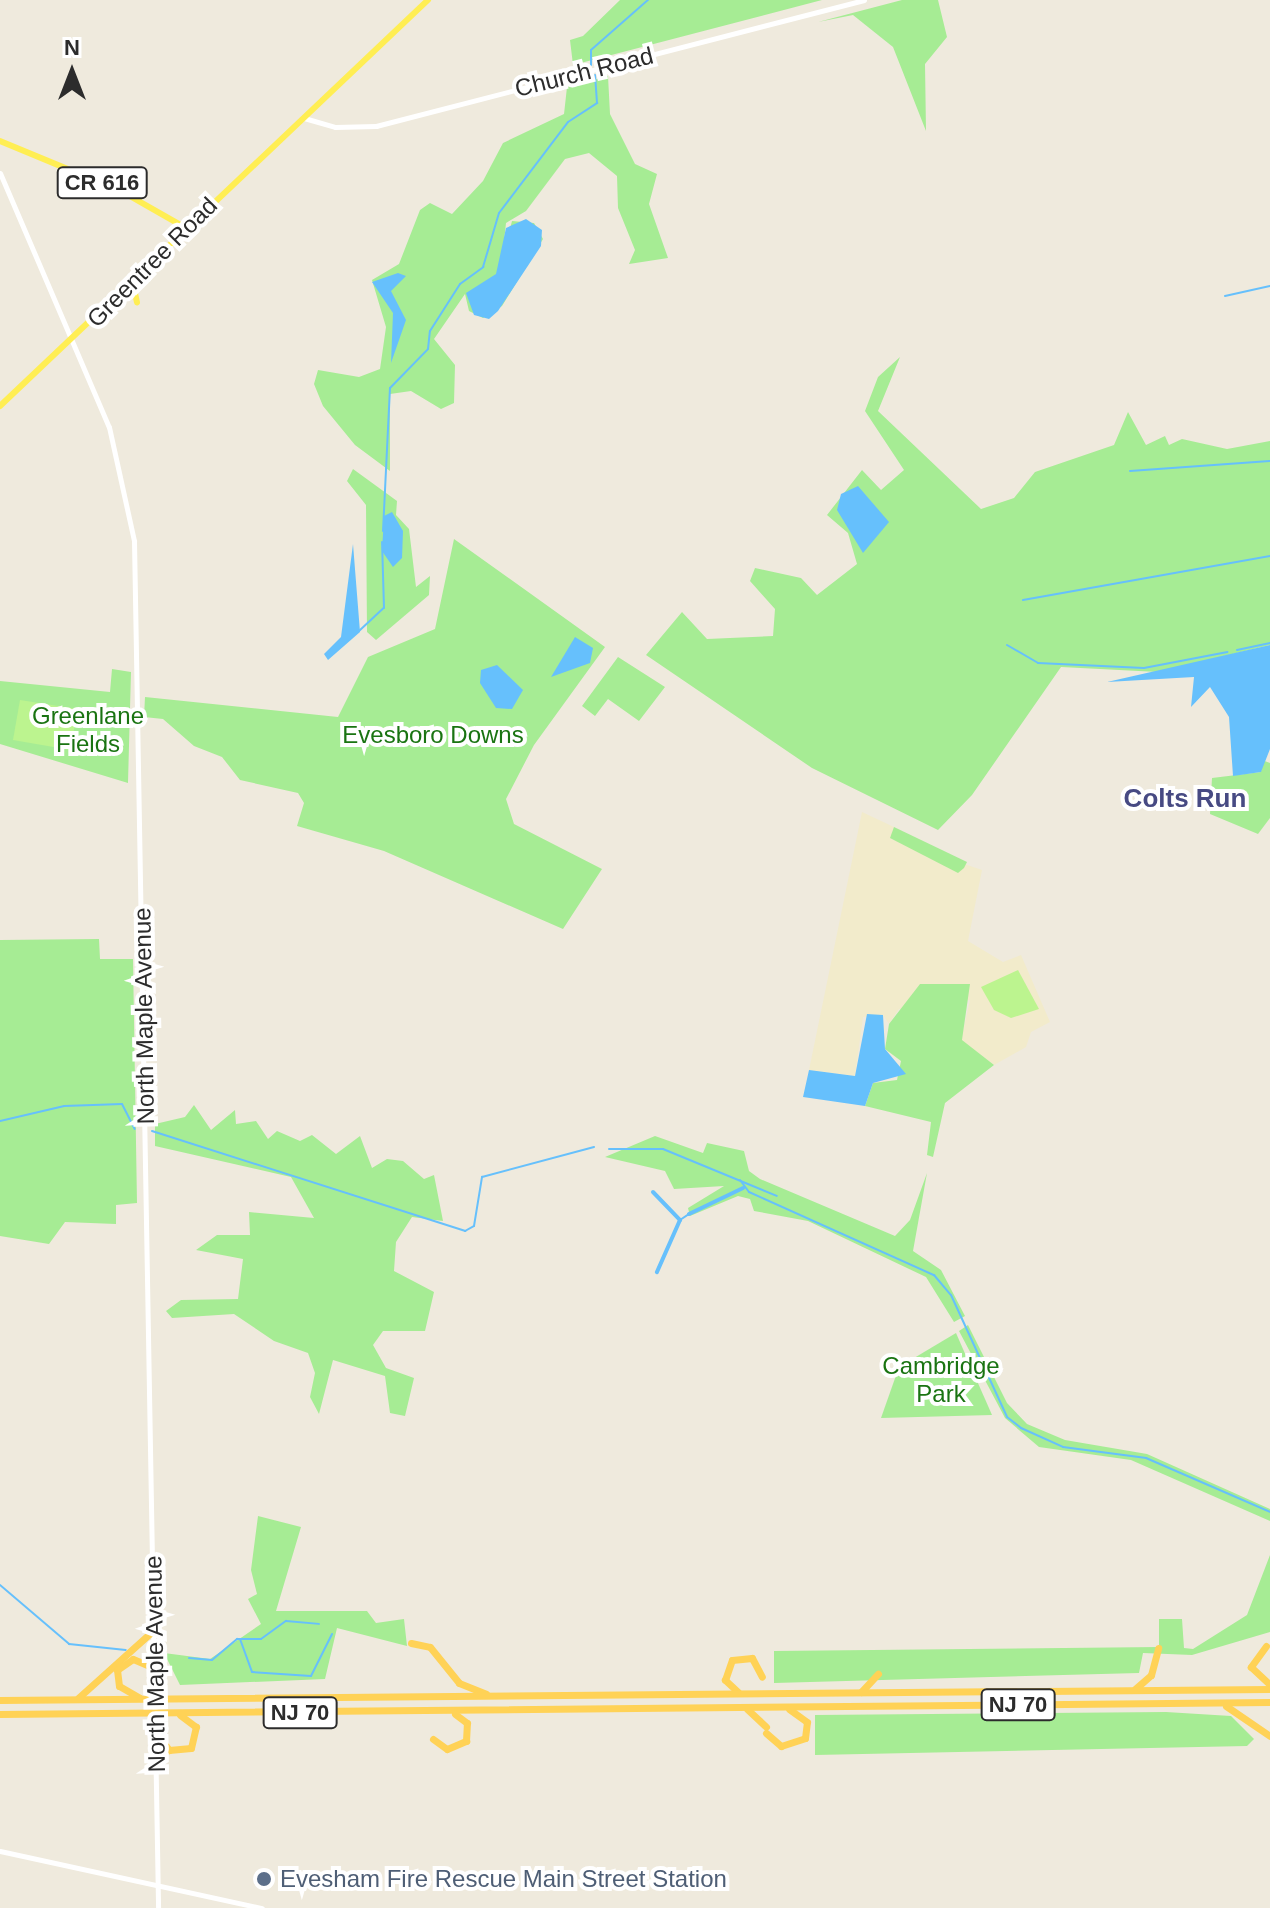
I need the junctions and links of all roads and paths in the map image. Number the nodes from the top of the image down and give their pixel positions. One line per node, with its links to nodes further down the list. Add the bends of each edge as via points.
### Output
1 (428, 0): 3 (main road, Greentree Road)
2 (864, 0): 3 (main road, Church Road, via 376,126 335,127)
3 (303, 117): 6 (main road, Greentree Road)
4 (0, 141): 6 (main road, CR 616, via 129,195)
5 (0, 173): 9 (main road, North Maple Avenue)
6 (184, 227): 7 (main road, Greentree Road)
7 (132, 279): 8 (main road); 9 (main road, Greentree Road)
8 (137, 302)
9 (73, 343): 10 (main road, Greentree Road); 11 (main road, North Maple Avenue, via 109,427 136,559)
10 (0, 406)
11 (155, 1629): 15 (main road, North Maple Avenue); 24 (highway)
12 (411, 1643): 22 (highway, via 430,1647 459,1683)
13 (1266, 1646): 17 (highway, via 1251,1667)
14 (1158, 1648): 18 (highway, via 1151,1675)
15 (156, 1669): 25 (highway, via 133,1659 117,1670 123,1690); 26 (main road, North Maple Avenue)
16 (762, 1677): 21 (highway, via 752,1658 728,1664 728,1685)
17 (1270, 1687): 18 (highway, NJ 70)
18 (1134, 1690): 19 (highway, NJ 70)
19 (893, 1692): 20 (highway, NJ 70); 20 (highway, via 878,1674)
20 (859, 1693): 21 (highway, NJ 70)
21 (752, 1694): 22 (highway, NJ 70)
22 (492, 1697): 26 (highway, NJ 70)
23 (0, 1700): 24 (highway, NJ 70)
24 (75, 1700): 25 (highway, NJ 70)
25 (146, 1701): 26 (highway, NJ 70)
26 (157, 1701): 34 (main road, North Maple Avenue)
27 (1270, 1702): 28 (highway, NJ 70)
28 (1216, 1703): 29 (highway, NJ 70); 36 (highway)
29 (787, 1707): 30 (highway, NJ 70); 30 (highway, via 804,1717 805,1738 781,1746)
30 (745, 1708): 31 (highway, NJ 70)
31 (429, 1712): 32 (highway, NJ 70); 37 (highway, via 458,1715 469,1730 458,1748)
32 (174, 1713): 34 (highway, NJ 70); 35 (highway, via 193,1722 195,1744 174,1752)
33 (0, 1714): 34 (highway, NJ 70)
34 (157, 1714): 35 (main road, North Maple Avenue)
35 (157, 1733): 39 (main road, North Maple Avenue)
36 (1270, 1736)
37 (433, 1739)
38 (0, 1851): 39 (main road)
39 (158, 1884): 40 (main road, North Maple Avenue); 41 (main road)
40 (158, 1908)
41 (262, 1908)

